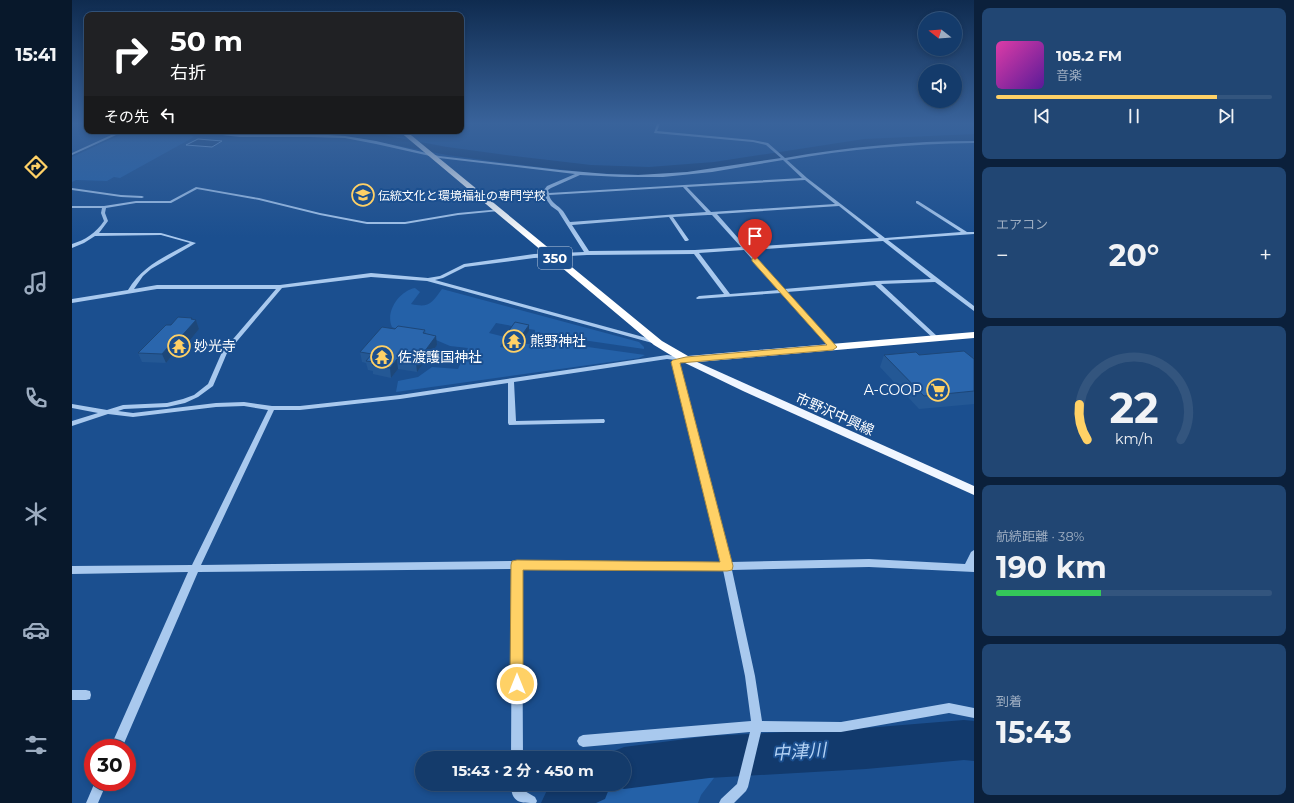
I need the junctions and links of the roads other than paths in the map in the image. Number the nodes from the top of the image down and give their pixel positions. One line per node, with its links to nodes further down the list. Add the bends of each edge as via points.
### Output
1 (438, 161): 15 (highway, 350)
2 (485, 161): 5 (street)
3 (768, 161): 5 (street, via 658,176)
4 (786, 161): 6 (street)
5 (580, 174): 9 (street, via 549,187)
6 (806, 178): 7 (street); 12 (street)
7 (684, 186): 9 (street); 16 (street)
8 (72, 189): 10 (street, via 121,196)
9 (546, 194): 18 (street)
10 (176, 199): 14 (street, via 171,202 124,203); 15 (street, via 196,188 376,224 405,223)
11 (918, 202): 19 (street)
12 (840, 205): 16 (street); 22 (street)
13 (72, 207): 14 (street)
14 (104, 207): 21 (street, via 106,221)
15 (499, 210): 28 (highway, 350)
16 (712, 214): 17 (street); 25 (street)
17 (670, 216): 18 (street); 23 (street)
18 (569, 224): 27 (street)
19 (965, 233): 20 (street); 22 (street)
20 (974, 233)
21 (96, 235): 24 (street); 33 (street, via 160,234 194,243 152,266 134,281)
22 (884, 239): 25 (street); 30 (street)
23 (687, 240)
24 (72, 246)
25 (745, 249): 26 (street); 34 (street)
26 (695, 252): 27 (street); 35 (street)
27 (587, 253): 28 (street)
28 (552, 256): 29 (street, via 469,265 441,277); 41 (highway, 350)
29 (427, 279): 32 (street, via 362,275); 41 (street)
30 (937, 280): 31 (street); 38 (street)
31 (876, 283): 34 (street); 40 (street)
32 (280, 287): 33 (street, via 157,287); 47 (street, via 224,353 211,385 196,396 167,405 123,407)
33 (130, 291): 37 (street)
34 (782, 291): 35 (street); 42 (street)
35 (728, 296): 36 (street)
36 (699, 298)
37 (72, 301)
38 (974, 309)
39 (974, 335): 40 (highway)
40 (936, 338): 42 (highway)
41 (658, 343): 43 (highway, 350)
42 (833, 347): 43 (highway)
43 (686, 360): 44 (street, via 667,357); 50 (main road, 市野沢中興線); 53 (street, via 676,362)
44 (511, 380): 46 (street, via 400,397 300,408); 48 (street, via 512,423)
45 (72, 406): 47 (street)
46 (272, 408): 47 (street, via 244,404 133,415); 56 (street)
47 (106, 412): 49 (street)
48 (601, 421)
49 (72, 424)
50 (974, 492)
51 (974, 554): 54 (street)
52 (517, 565): 53 (street); 56 (street); 63 (street)
53 (727, 566): 54 (street, via 902,564); 60 (street, via 750,676)
54 (971, 568)
55 (72, 570): 56 (street)
56 (194, 570): 61 (street)
57 (72, 695): 58 (street)
58 (86, 695)
59 (974, 713): 60 (street, via 949,708 842,726)
60 (757, 726): 62 (street); 68 (street, via 742,787)
61 (120, 739)
62 (583, 741)
63 (517, 751)
64 (97, 791): 67 (street)
65 (517, 791): 66 (street)
66 (531, 801)
67 (92, 803)
68 (726, 803)

